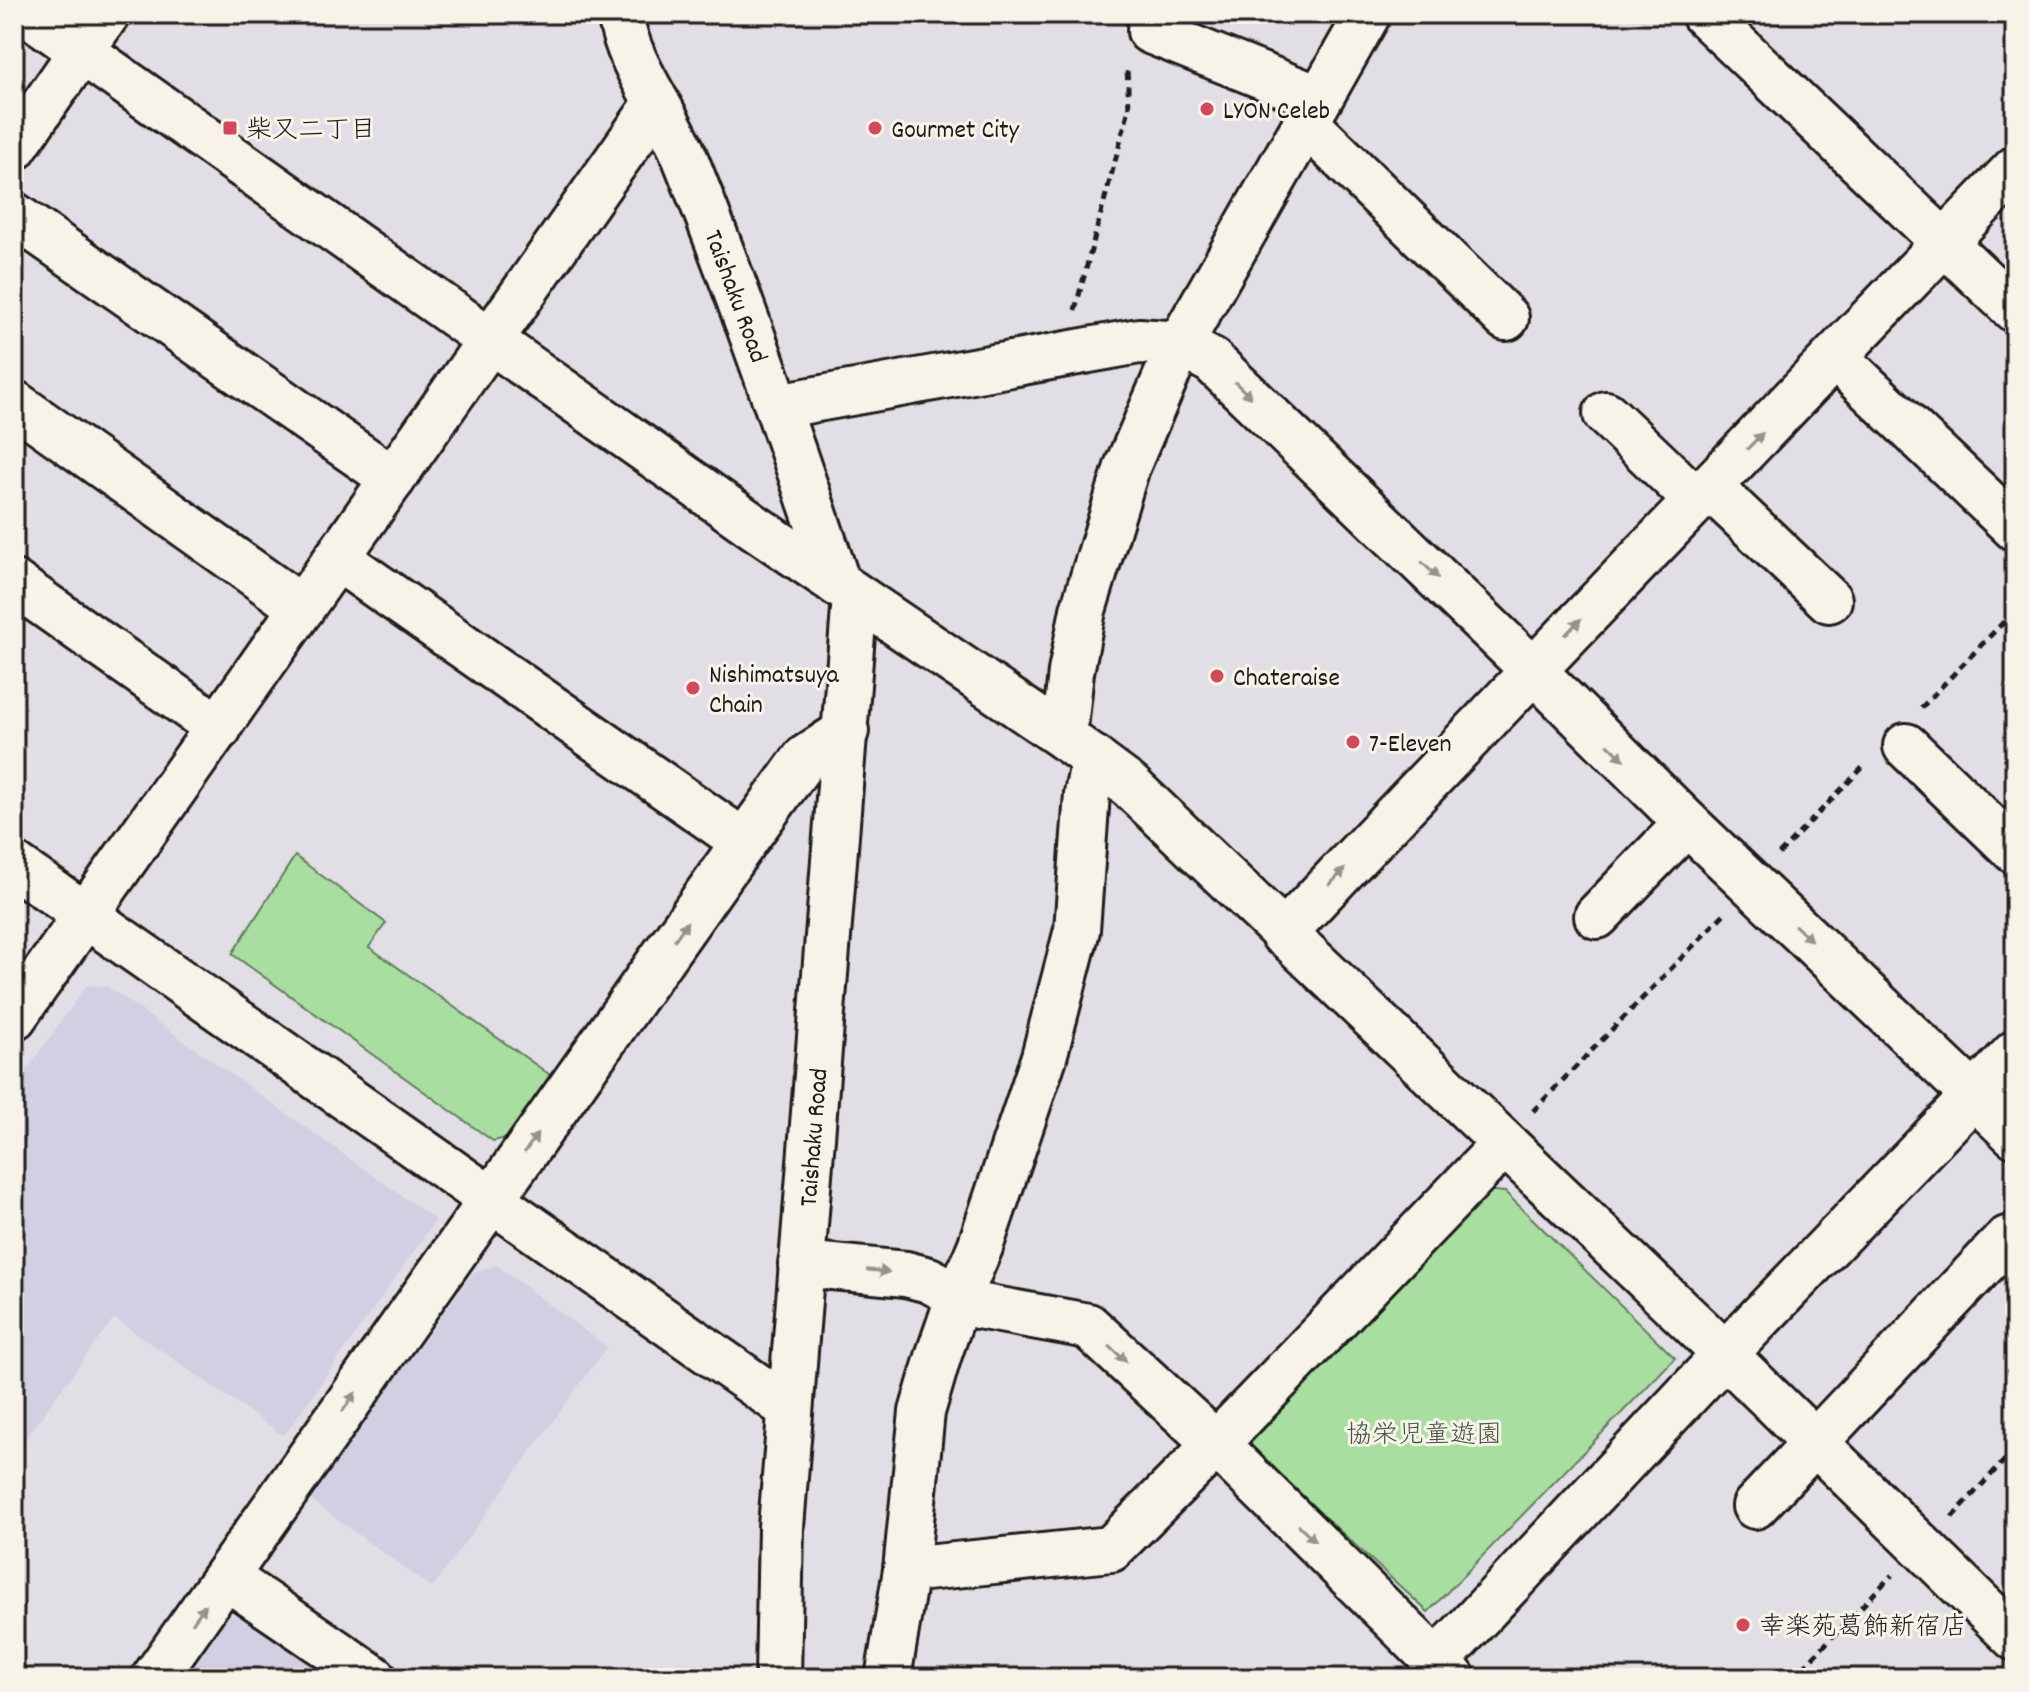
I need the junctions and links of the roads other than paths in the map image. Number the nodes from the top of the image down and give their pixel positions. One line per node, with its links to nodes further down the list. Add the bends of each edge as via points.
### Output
1 (29, 14): 7 (street)
2 (107, 14): 7 (street)
3 (620, 14): 8 (street, Taishaku Road)
4 (1151, 14): 9 (street, via 1150,31)
5 (1368, 14): 9 (street)
6 (1704, 14): 13 (street)
7 (81, 50): 10 (street); 16 (street)
8 (657, 103): 16 (street); 20 (street, Taishaku Road, via 684,156)
9 (1312, 110): 15 (street); 17 (street)
10 (14, 148)
11 (2015, 169): 13 (street)
12 (14, 215): 22 (street)
13 (1945, 242): 14 (street); 18 (street)
14 (2015, 310)
15 (1506, 318)
16 (491, 341): 22 (street); 27 (street)
17 (1180, 344): 20 (street, via 1139,341); 30 (street, one-way to 30, via 1212,361); 34 (street, via 1127,467 1097,559 1074,657)
18 (1836, 358): 23 (street, one-way to 18); 24 (street)
19 (14, 403): 29 (street)
20 (778, 406): 27 (street, Taishaku Road)
21 (1606, 414): 23 (street)
22 (393, 479): 25 (street)
23 (1703, 494): 28 (street); 30 (street, one-way to 23)
24 (2015, 528)
25 (337, 558): 29 (street); 36 (street)
26 (14, 583): 31 (street)
27 (846, 591): 32 (street, Taishaku Road); 34 (street)
28 (1829, 600)
29 (302, 608): 31 (street)
30 (1533, 670): 35 (street, one-way to 35); 41 (street, one-way to 30)
31 (219, 728): 39 (street)
32 (846, 731): 36 (street, via 805,758); 49 (street, Taishaku Road)
33 (1906, 746): 37 (street)
34 (1079, 747): 41 (street, via 1130,786); 50 (street, via 1087,794 1074,943 1044,1057)
35 (1687, 823): 40 (street); 44 (street, one-way to 44)
36 (744, 842): 47 (street, one-way to 36)
37 (2015, 851)
38 (14, 865): 39 (street)
39 (86, 916): 42 (street); 47 (street)
40 (1597, 916)
41 (1283, 934): 46 (street)
42 (14, 1017)
43 (2015, 1053): 44 (street)
44 (1974, 1094): 45 (street); 51 (street)
45 (2015, 1135)
46 (1504, 1144): 51 (street); 54 (street)
47 (492, 1198): 52 (street); 57 (street, one-way to 47)
48 (2007, 1239): 53 (street)
49 (801, 1264): 50 (street, one-way to 50, via 906,1274); 52 (street, Taishaku Road)
50 (959, 1296): 54 (street, one-way to 54, via 978,1306 1088,1326); 56 (street, via 922,1412)
51 (1725, 1355): 53 (street); 59 (street, via 1656,1451)
52 (790, 1409): 62 (street, Taishaku Road)
53 (1816, 1442): 55 (street); 58 (street)
54 (1216, 1444): 56 (street, via 1111,1549); 59 (street, one-way to 59)
55 (1755, 1506)
56 (906, 1570): 63 (street)
57 (226, 1577): 60 (street, one-way to 57); 61 (street)
58 (2015, 1638)
59 (1448, 1661)
60 (154, 1678)
61 (374, 1678)
62 (778, 1678)
63 (888, 1678)

